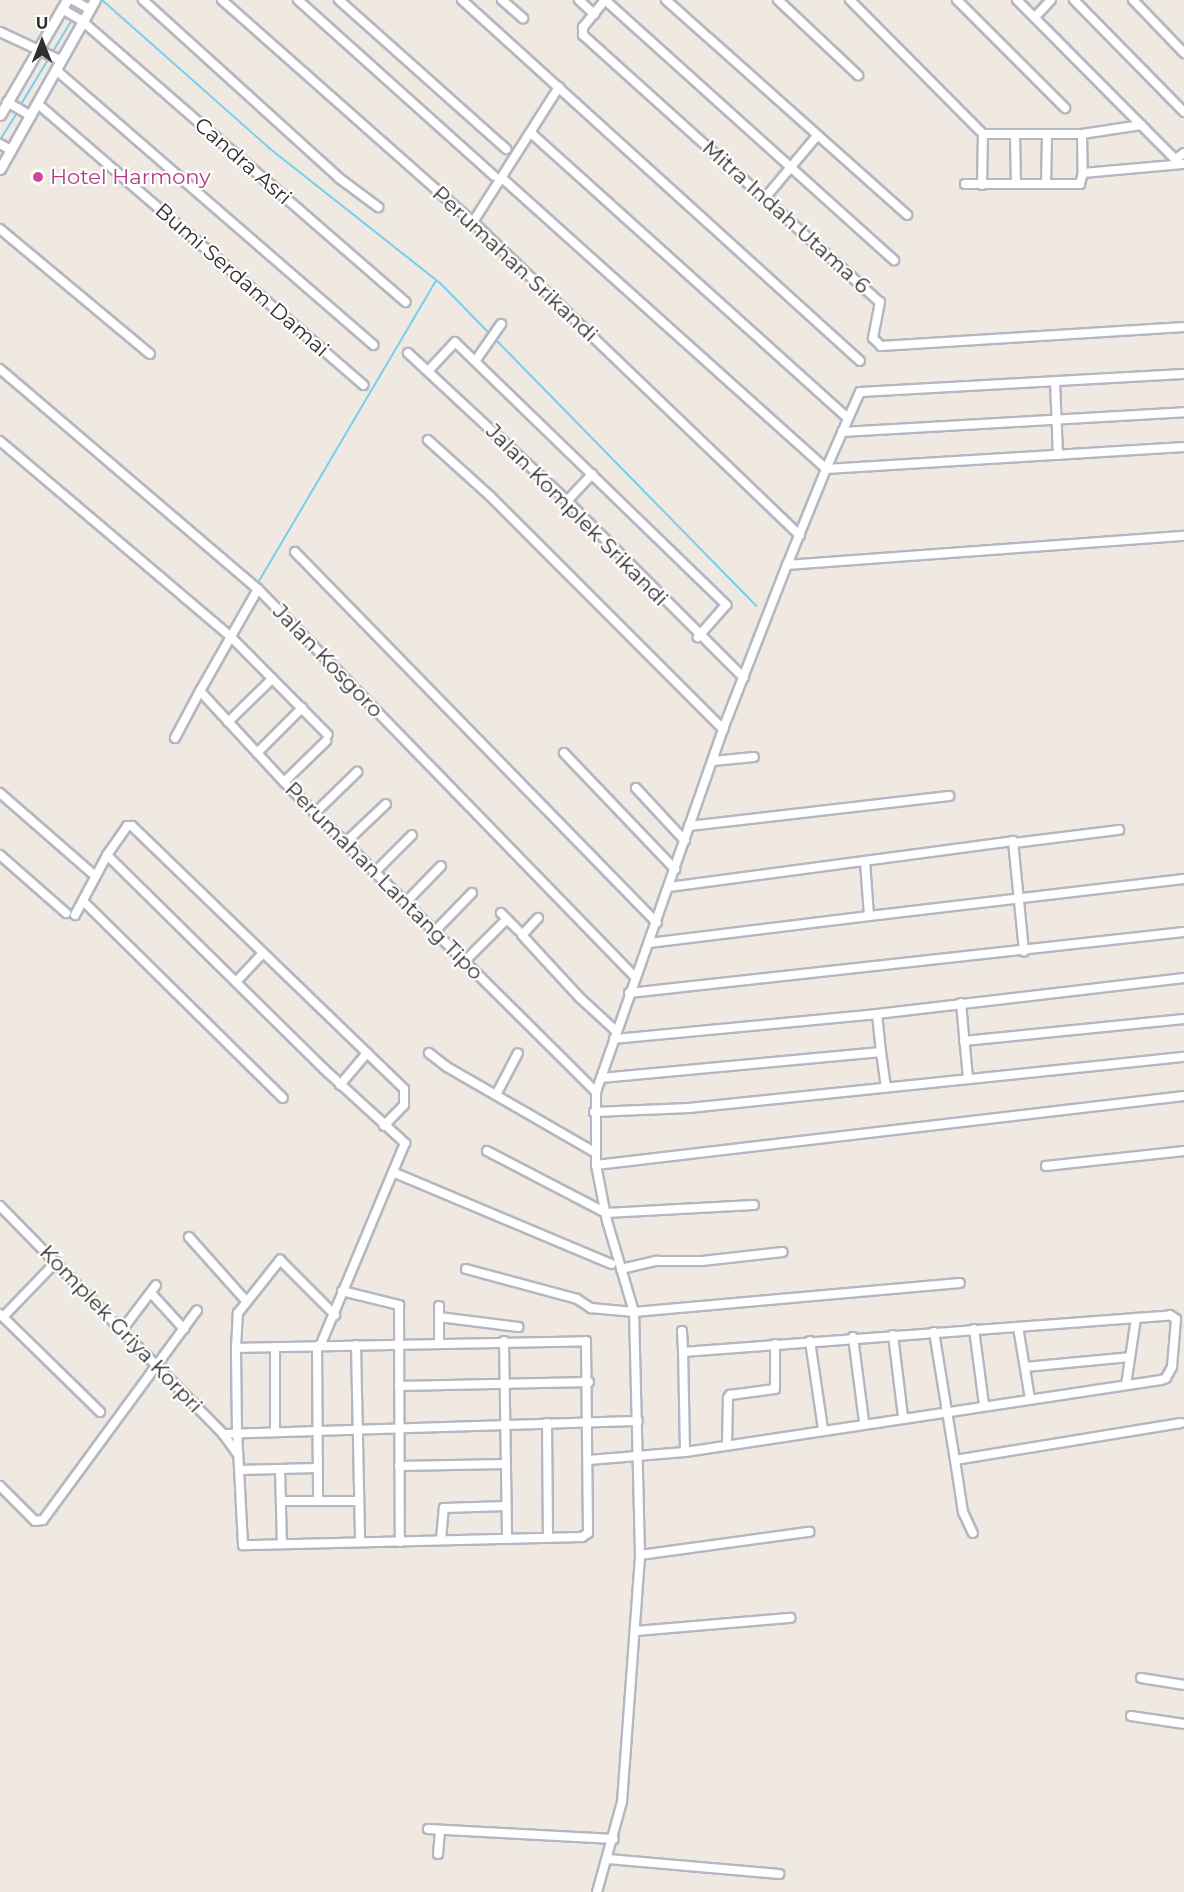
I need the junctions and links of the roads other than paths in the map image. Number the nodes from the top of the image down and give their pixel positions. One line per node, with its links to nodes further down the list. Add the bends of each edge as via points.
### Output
1 (73, 0): 20 (street)
2 (95, 0): 20 (street)
3 (143, 0): 58 (street, via 339,178)
4 (222, 0): 60 (street, Perumahan Srikandi)
5 (298, 0): 52 (street)
6 (339, 0): 46 (street)
7 (462, 0): 31 (street)
8 (502, 0): 23 (street)
9 (579, 0): 21 (street)
10 (605, 0): 21 (street, Mitra Indah Utama 6); 49 (street, Mitra Indah Utama 6)
11 (666, 0): 44 (street)
12 (778, 0): 30 (street)
13 (850, 0): 39 (street)
14 (957, 0): 34 (street)
15 (1017, 0): 22 (street)
16 (1051, 0): 22 (street)
17 (1074, 0): 35 (street)
18 (1133, 0): 27 (street)
19 (65, 7): 24 (street, Candra Asri); 26 (street)
20 (86, 7): 24 (street)
21 (594, 14): 57 (street, Mitra Indah Utama 6, via 583,27 583,35)
22 (1035, 17): 38 (street)
23 (524, 18)
24 (79, 19): 28 (street); 63 (street, Candra Asri)
25 (0, 32): 26 (street)
26 (39, 49): 28 (street); 32 (street)
27 (1184, 53)
28 (58, 59): 29 (street)
29 (56, 70): 33 (street); 66 (street)
30 (858, 75)
31 (559, 87): 40 (street); 70 (street)
32 (9, 104): 36 (street); 37 (street)
33 (38, 104): 36 (street); 75 (street, Bumi Serdam Damai)
34 (1065, 108)
35 (1184, 112)
36 (28, 114): 45 (street)
37 (0, 115)
38 (1142, 124): 41 (street); 48 (street)
39 (980, 131)
40 (531, 133): 52 (street); 77 (street)
41 (1082, 134): 42 (street); 51 (street)
42 (1047, 135): 43 (street); 55 (street)
43 (1015, 136): 54 (street); 56 (street, via 983,134)
44 (816, 137): 49 (street); 59 (street)
45 (6, 147): 50 (street)
46 (506, 150)
47 (1184, 153): 48 (street)
48 (1180, 163): 51 (street)
49 (790, 166): 57 (street); 62 (street, Mitra Indah Utama 6)
50 (0, 169)
51 (1083, 173): 55 (street, via 1080,184)
52 (498, 177): 60 (street); 84 (street)
53 (965, 184): 56 (street)
54 (1016, 184): 55 (street); 56 (street)
55 (1046, 184)
56 (982, 185)
57 (765, 198): 65 (street, Mitra Indah Utama 6, via 880,302 873,338 881,346)
58 (378, 207)
59 (908, 215)
60 (473, 222): 87 (street, Perumahan Srikandi)
61 (0, 229): 68 (street)
62 (894, 260)
63 (405, 302)
64 (501, 324): 69 (street)
65 (1184, 327)
66 (373, 345)
67 (408, 353): 72 (street, Jalan Komplek Srikandi)
68 (150, 354)
69 (476, 360): 72 (street, via 455,342); 85 (street)
70 (860, 361)
71 (0, 369): 91 (street, Jalan Kosgoro)
72 (429, 370): 86 (street, Jalan Komplek Srikandi)
73 (1184, 374): 74 (street)
74 (1055, 381): 77 (street, via 862,392); 78 (street)
75 (364, 385)
76 (1184, 412): 78 (street)
77 (848, 418): 79 (street)
78 (1057, 420): 79 (street); 83 (street)
79 (842, 432): 84 (street)
80 (428, 440): 99 (street, via 490,496)
81 (0, 441): 93 (street)
82 (1184, 447): 83 (street)
83 (1058, 455): 84 (street)
84 (826, 469): 87 (street)
85 (592, 474): 86 (street); 92 (street, via 726,605)
86 (567, 501): 92 (street, Jalan Komplek Srikandi)
87 (800, 536): 90 (street)
88 (1184, 536): 90 (street)
89 (295, 552): 133 (street)
90 (787, 565): 94 (street)
91 (258, 589): 93 (street); 141 (street, Jalan Kosgoro)
92 (698, 637): 94 (street, Jalan Komplek Srikandi)
93 (232, 638): 95 (street); 96 (street)
94 (744, 678): 99 (street)
95 (272, 680): 97 (street); 98 (street)
96 (200, 691): 98 (street, Perumahan Lantang Tipo); 100 (street)
97 (302, 708): 101 (street); 106 (street, via 327,738)
98 (228, 722): 101 (street, Perumahan Lantang Tipo)
99 (723, 729): 104 (street)
100 (175, 738)
101 (257, 753): 106 (street, Perumahan Lantang Tipo)
102 (564, 753): 122 (street)
103 (754, 757): 104 (street)
104 (713, 761): 112 (street)
105 (357, 772): 111 (street)
106 (284, 782): 111 (street, Perumahan Lantang Tipo)
107 (636, 788): 115 (street)
108 (0, 793): 124 (street)
109 (949, 796): 112 (street)
110 (386, 804): 116 (street)
111 (315, 813): 116 (street, Perumahan Lantang Tipo)
112 (689, 826): 115 (street)
113 (1119, 830): 117 (street)
114 (412, 835): 123 (street)
115 (685, 841): 122 (street)
116 (346, 842): 123 (street, Perumahan Lantang Tipo)
117 (1014, 843): 120 (street); 128 (street)
118 (0, 855): 129 (street, via 70,914)
119 (107, 855): 124 (street); 139 (street, via 126,826 132,826); 143 (street)
120 (866, 862): 126 (street); 131 (street)
121 (441, 866): 130 (street)
122 (675, 869): 126 (street)
123 (375, 872): 130 (street, Perumahan Lantang Tipo)
124 (95, 876): 129 (street)
125 (1184, 879): 128 (street)
126 (669, 887): 133 (street)
127 (472, 893): 135 (street)
128 (1020, 898): 131 (street); 138 (street)
129 (84, 902): 162 (street)
130 (406, 902): 135 (street, Perumahan Lantang Tipo)
131 (869, 916): 137 (street)
132 (538, 918): 148 (street, via 522,935)
133 (657, 923): 137 (street)
134 (518, 930): 140 (street, via 504,916)
135 (435, 931): 140 (street, Perumahan Lantang Tipo)
136 (1184, 932): 138 (street)
137 (649, 943): 141 (street)
138 (1024, 951): 144 (street)
139 (264, 953): 143 (street); 151 (street)
140 (465, 961): 159 (street, Perumahan Lantang Tipo)
141 (634, 976): 144 (street)
142 (1184, 978): 145 (street)
143 (236, 982): 157 (street)
144 (629, 993): 148 (street)
145 (961, 1003): 146 (street); 149 (street)
146 (877, 1014): 148 (street); 150 (street)
147 (1184, 1019): 149 (street)
148 (615, 1035): 155 (street)
149 (964, 1041): 156 (street)
150 (881, 1052): 155 (street); 158 (street)
151 (367, 1053): 157 (street); 164 (street, via 406,1094 404,1105)
152 (429, 1053): 160 (street)
153 (518, 1053): 160 (street)
154 (1184, 1057): 156 (street)
155 (601, 1078): 159 (street)
156 (968, 1078): 158 (street)
157 (340, 1085): 164 (street)
158 (886, 1088): 163 (street, via 689,1108)
159 (596, 1092): 163 (street)
160 (496, 1095): 167 (street)
161 (1184, 1096): 168 (street)
162 (283, 1098)
163 (594, 1112): 167 (street)
164 (384, 1126): 170 (street, via 405,1143)
165 (487, 1151): 173 (street)
166 (1184, 1151): 169 (street)
167 (596, 1153): 168 (street)
168 (596, 1165): 173 (street)
169 (1046, 1166)
170 (395, 1173): 177 (street); 182 (street)
171 (754, 1205): 173 (street)
172 (0, 1206): 176 (street, Komplek Griya Korpri)
173 (606, 1214): 179 (street)
174 (189, 1237): 184 (street)
175 (782, 1252): 179 (street, via 702,1261 657,1261)
176 (56, 1262): 189 (street); 196 (street, Komplek Griya Korpri)
177 (612, 1264)
178 (466, 1269): 187 (street, via 577,1299 591,1308)
179 (621, 1269): 187 (street)
180 (960, 1283): 187 (street)
181 (156, 1285): 183 (street)
182 (342, 1291): 188 (street); 206 (street, via 397,1302)
183 (150, 1293): 194 (street); 196 (street)
184 (246, 1301): 188 (street, via 280,1260); 209 (street, via 238,1313)
185 (439, 1306): 190 (street)
186 (197, 1310): 194 (street)
187 (634, 1312): 223 (street)
188 (335, 1315): 207 (street)
189 (1, 1316): 220 (street)
190 (439, 1317): 192 (street); 203 (street)
191 (1136, 1318): 193 (street); 211 (street); 216 (street, via 1175,1318 1172,1367 1166,1378)
192 (518, 1327)
193 (1018, 1327): 195 (street); 213 (street)
194 (184, 1329): 212 (street)
195 (974, 1329): 198 (street); 219 (street)
196 (122, 1330): 212 (street, Komplek Griya Korpri)
197 (681, 1331): 210 (street)
198 (934, 1332): 199 (street); 221 (street)
199 (893, 1335): 200 (street); 222 (street)
200 (853, 1337): 202 (street); 225 (street)
201 (504, 1341): 203 (street); 214 (street, via 586,1341); 215 (street)
202 (810, 1341): 204 (street); 232 (street)
203 (439, 1344): 206 (street)
204 (775, 1344): 210 (street); 236 (street, via 775,1389 729,1396)
205 (356, 1345): 206 (street); 207 (street); 230 (street)
206 (398, 1345): 217 (street)
207 (319, 1346): 208 (street); 231 (street)
208 (275, 1347): 209 (street); 233 (street)
209 (236, 1348): 234 (street)
210 (683, 1352): 237 (street)
211 (1130, 1357): 213 (street); 216 (street)
212 (155, 1366): 235 (street, Komplek Griya Korpri); 247 (street, via 43,1520 35,1521)
213 (1025, 1367): 218 (street)
214 (589, 1382): 215 (street); 224 (street)
215 (505, 1383): 217 (street); 228 (street)
216 (1126, 1385): 218 (street)
217 (399, 1386): 229 (street)
218 (1030, 1399): 219 (street)
219 (984, 1405): 221 (street)
220 (100, 1412)
221 (947, 1412): 222 (street); 241 (street)
222 (903, 1417): 225 (street)
223 (638, 1421): 224 (street); 239 (street)
224 (589, 1422): 226 (street); 240 (street)
225 (864, 1422): 232 (street)
226 (547, 1423): 228 (street); 254 (street)
227 (1180, 1423): 241 (street)
228 (506, 1424): 229 (street); 242 (street)
229 (398, 1426): 230 (street); 243 (street)
230 (358, 1427): 231 (street); 250 (street)
231 (317, 1428): 233 (street); 244 (street)
232 (823, 1429): 236 (street)
233 (275, 1431): 234 (street)
234 (237, 1432): 235 (street); 238 (street)
235 (224, 1434): 238 (street, Komplek Griya Korpri)
236 (727, 1445): 237 (street)
237 (685, 1452): 239 (street)
238 (238, 1454): 246 (street)
239 (639, 1457): 240 (street); 260 (street)
240 (590, 1460): 254 (street, via 588,1533)
241 (955, 1460): 253 (street, via 963,1512)
242 (506, 1464): 243 (street); 251 (street)
243 (399, 1466): 258 (street)
244 (317, 1468): 245 (street); 248 (street)
245 (280, 1469): 246 (street); 249 (street)
246 (240, 1470): 259 (street, via 241,1543)
247 (0, 1486)
248 (318, 1501): 249 (street); 250 (street)
249 (281, 1502): 259 (street)
250 (359, 1502): 257 (street)
251 (506, 1506): 255 (street); 256 (street, via 444,1508)
252 (809, 1532): 260 (street)
253 (973, 1533)
254 (548, 1538): 255 (street)
255 (507, 1539): 256 (street)
256 (441, 1540): 258 (street)
257 (360, 1542): 258 (street); 259 (street)
258 (400, 1542)
259 (282, 1544)
260 (640, 1555): 262 (street)
261 (790, 1618): 262 (street)
262 (637, 1631): 269 (street, via 622,1802)
263 (1141, 1678): 264 (street)
264 (1184, 1685)
265 (1131, 1716): 266 (street)
266 (1184, 1724)
267 (428, 1829): 268 (street)
268 (440, 1830): 269 (street); 270 (street)
269 (614, 1839): 271 (street)
270 (438, 1854)
271 (608, 1859): 272 (street); 273 (street)
272 (779, 1874)
273 (597, 1892)

